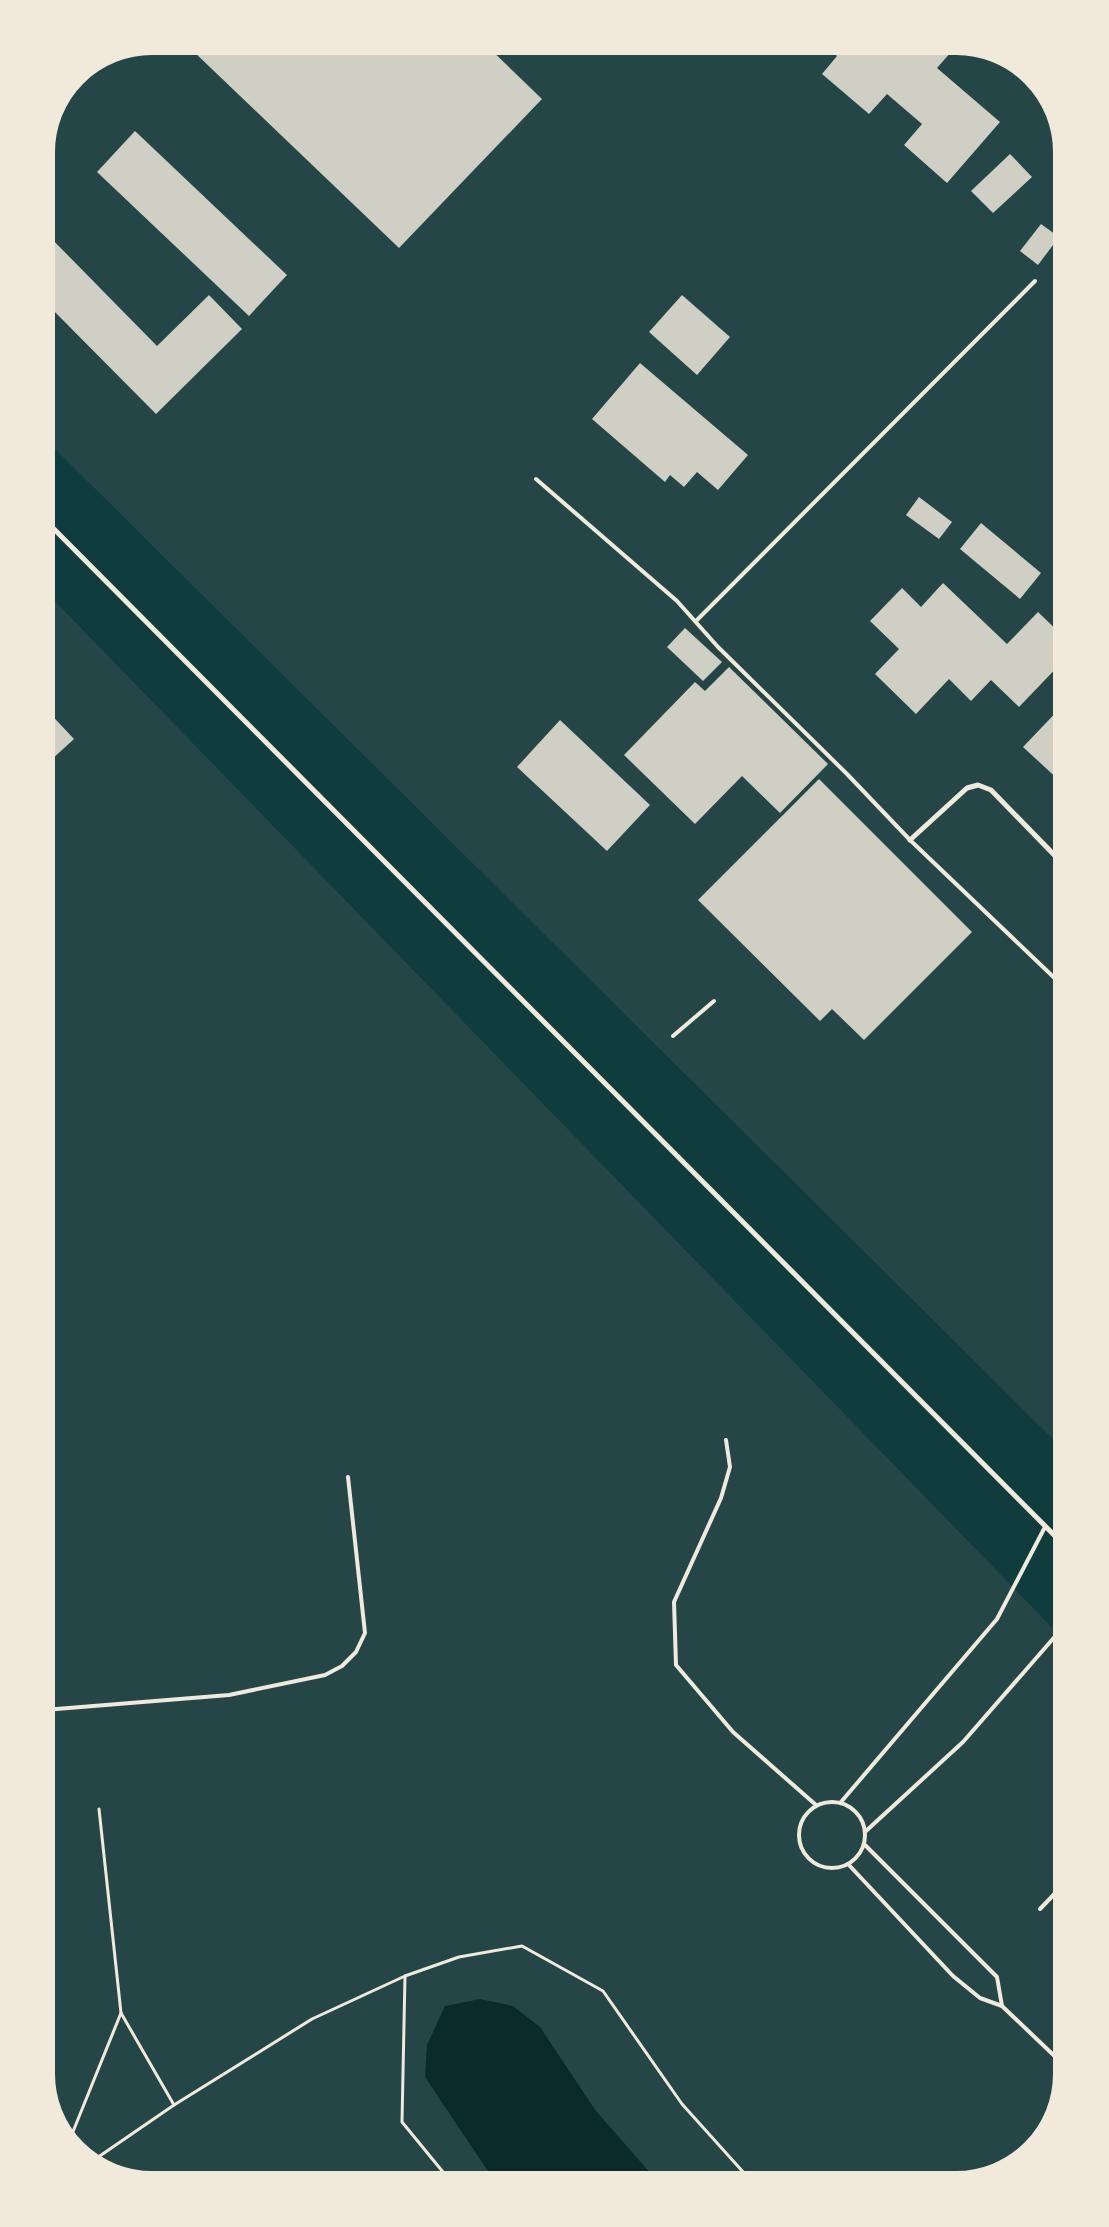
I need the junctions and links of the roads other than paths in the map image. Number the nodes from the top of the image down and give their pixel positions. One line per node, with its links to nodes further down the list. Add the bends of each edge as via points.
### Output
1 (1035, 281): 4 (lane)
2 (536, 479): 4 (lane)
3 (53, 528): 12 (street)
4 (696, 621): 5 (lane)
5 (910, 840): 6 (street, via 967,788 978,785 991,790); 7 (lane)
6 (1056, 857)
7 (1056, 979)
8 (714, 1001): 9 (lane)
9 (672, 1036)
10 (726, 1440): 17 (lane, via 730,1467 721,1498 674,1602 676,1665 732,1732)
11 (348, 1477): 15 (lane, via 365,1633 356,1652 342,1666 325,1675 229,1695)
12 (1045, 1527): 13 (street); 16 (lane, via 997,1618)
13 (1056, 1537)
14 (1056, 1634): 18 (lane, via 963,1742)
15 (52, 1709)
16 (841, 1802): 17 (lane, via 828,1801); 18 (lane, via 862,1818)
17 (816, 1805): 20 (lane, via 800,1826 799,1839 803,1851 811,1861 823,1867 836,1868)
18 (866, 1831): 19 (lane)
19 (864, 1844): 20 (lane, via 858,1856); 23 (lane, via 997,1977)
20 (848, 1864): 23 (lane, via 952,1976 980,1998)
21 (1056, 1892): 22 (lane)
22 (1040, 1909)
23 (1002, 2006): 24 (lane)
24 (1056, 2057)

